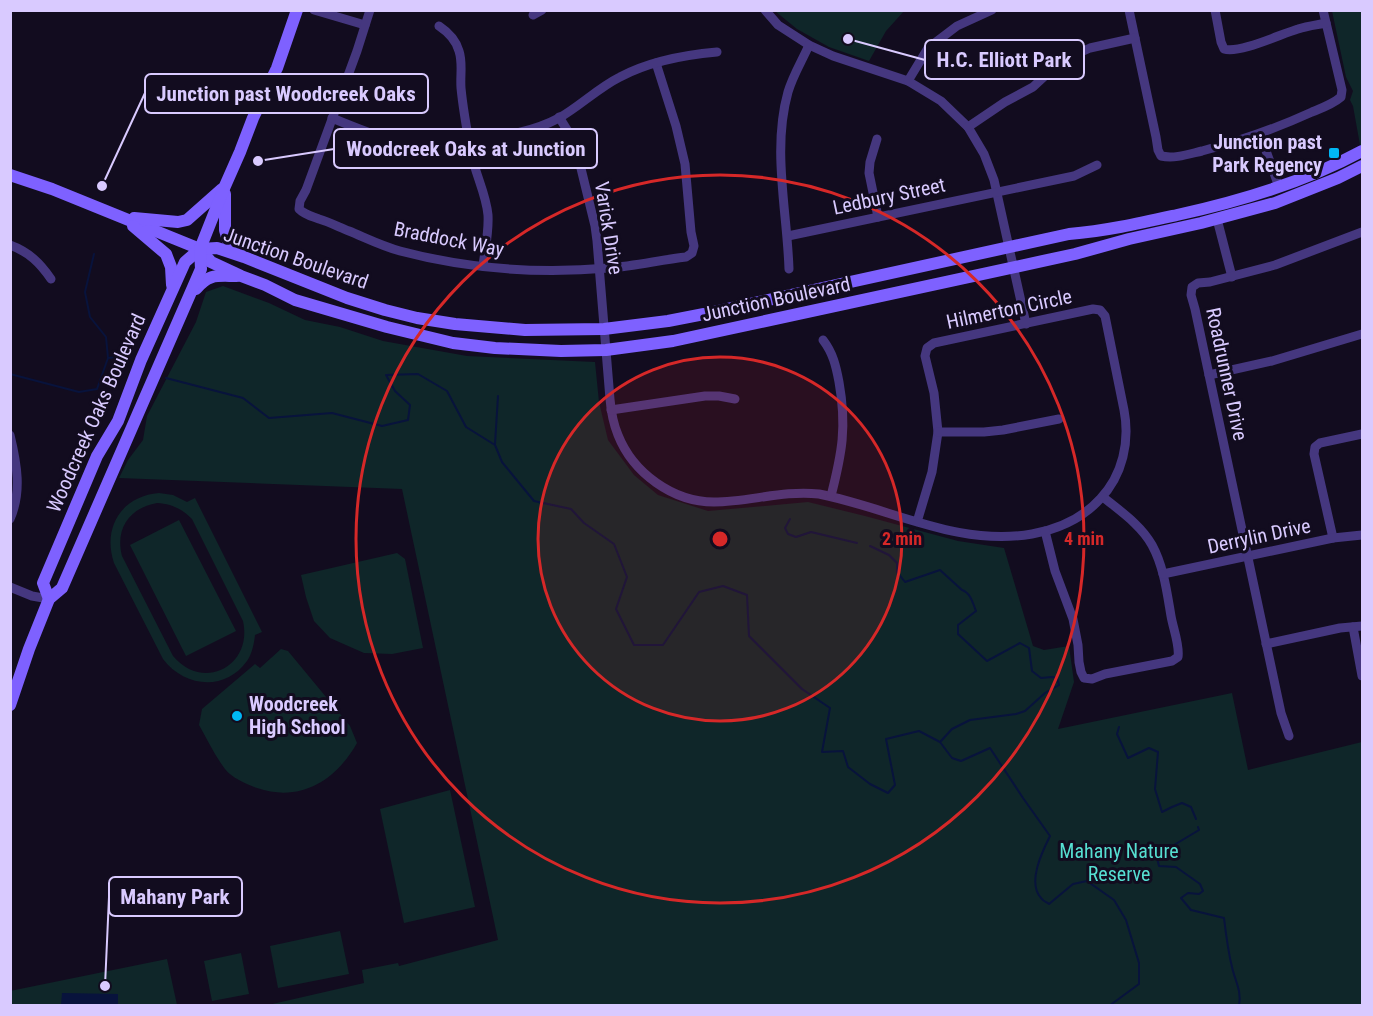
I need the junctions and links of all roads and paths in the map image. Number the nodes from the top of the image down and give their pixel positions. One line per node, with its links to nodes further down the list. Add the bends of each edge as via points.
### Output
1 (297, 10): 27 (main road, Woodcreek Oaks Boulevard, via 277,68)
2 (314, 10): 10 (street)
3 (370, 10): 10 (street)
4 (765, 10): 13 (street, via 778,25)
5 (992, 10): 16 (street, via 957,26 928,48)
6 (1129, 10): 12 (street)
7 (1215, 10): 9 (street, via 1221,42 1230,51)
8 (1323, 10): 9 (street)
9 (1326, 23): 20 (street, via 1341,97)
10 (365, 25): 18 (street)
11 (440, 26): 22 (street, via 457,43 460,53)
12 (1135, 38): 19 (street, via 1090,48 1061,61 1033,87); 20 (street, via 1161,156 1184,155)
13 (809, 45): 16 (street); 34 (street, via 797,66 783,120 780,163)
14 (717, 52): 15 (street)
15 (656, 63): 17 (street, via 620,77); 41 (street, Braddock Way, via 685,164 693,253)
16 (908, 81): 19 (street, via 941,101)
17 (560, 117): 22 (street, via 522,132); 41 (street, Varick Drive, via 577,152 595,226)
18 (332, 118): 22 (street, via 407,142); 39 (street, Braddock Way, via 299,209 399,250)
19 (968, 127): 29 (street, via 984,154)
20 (1260, 134): 28 (street)
21 (877, 139): 31 (street, via 868,173)
22 (469, 141): 39 (street, via 488,216)
23 (1362, 151): 28 (main road, Junction Boulevard)
24 (1097, 165): 29 (street, Ledbury Street, via 1074,176)
25 (1362, 166): 32 (main road, Junction Boulevard, via 1298,195)
26 (10, 176): 30 (main road, Junction Boulevard)
27 (225, 186): 30 (main road, via 187,220); 37 (main road, Woodcreek Oaks Boulevard); 38 (main road, via 227,238)
28 (1279, 187): 36 (main road, Junction Boulevard, via 1140,223)
29 (997, 192): 31 (street, Ledbury Street); 36 (street)
30 (123, 217): 37 (main road, Junction Boulevard); 46 (main road, via 166,254)
31 (878, 217): 34 (street, Ledbury Street)
32 (1217, 219): 40 (main road, Junction Boulevard); 44 (street)
33 (1362, 232): 44 (street, Roadrunner Drive)
34 (788, 236): 42 (street)
35 (10, 245): 45 (street, via 34,258)
36 (1009, 247): 40 (street); 49 (main road, Junction Boulevard, via 708,313)
37 (200, 249): 38 (main road, Junction Boulevard, via 217,248); 43 (main road, Junction Boulevard, via 211,262); 46 (main road, Woodcreek Oaks Boulevard, via 185,262); 47 (main road, Woodcreek Oaks Boulevard, via 201,269)
38 (244, 257): 49 (main road, Junction Boulevard, via 346,298 417,318 525,330)
39 (483, 266): 41 (street, Braddock Way)
40 (1013, 267): 48 (street); 52 (main road, Junction Boulevard, via 713,333)
41 (599, 268): 49 (street, Varick Drive)
42 (789, 269)
43 (241, 276): 47 (main road, via 210,277); 52 (main road, Junction Boulevard, via 295,300 453,344 539,351)
44 (1232, 277): 53 (street, Roadrunner Drive, via 1192,287)
45 (51, 279)
46 (172, 292): 71 (main road, Woodcreek Oaks Boulevard, via 118,421 97,456 43,582)
47 (188, 299): 71 (main road, Woodcreek Oaks Boulevard, via 62,588)
48 (1026, 324): 57 (street, Hilmerton Circle, via 934,343 927,348 925,356); 62 (street, Hilmerton Circle, via 1093,309 1105,316 1125,416 1126,444 1117,475)
49 (604, 329): 52 (street, Varick Drive)
50 (1362, 334): 53 (street)
51 (823, 340): 61 (street, via 835,362 843,411 844,437)
52 (606, 350): 55 (street, Varick Drive)
53 (1209, 375): 68 (street, Roadrunner Drive)
54 (735, 399): 55 (street, via 705,396)
55 (611, 410): 61 (street, Varick Drive, via 618,436 635,464 669,490 712,502 802,492)
56 (1059, 419): 57 (street, via 1003,430)
57 (938, 432): 64 (street, Hilmerton Circle, via 932,472)
58 (1362, 434): 67 (street, via 1315,447)
59 (10, 435): 60 (street)
60 (13, 463): 63 (street, via 17,491)
61 (831, 496): 64 (street, Varick Drive)
62 (1103, 497): 65 (street, Hilmerton Circle, via 1074,520); 69 (street, via 1148,538)
63 (10, 519)
64 (917, 522): 65 (street, Hilmerton Circle, via 989,537)
65 (1046, 531): 69 (street, via 1055,571 1073,619 1084,678 1178,657)
66 (1362, 535): 67 (street, Derrylin Drive)
67 (1333, 538): 68 (street, Derrylin Drive)
68 (1248, 556): 69 (street, Derrylin Drive); 73 (street, Roadrunner Drive)
69 (1163, 574)
70 (10, 587): 71 (street)
71 (48, 599): 75 (main road, Woodcreek Oaks Boulevard)
72 (1358, 626): 73 (street); 74 (street)
73 (1266, 644): 76 (street, Roadrunner Drive)
74 (1362, 676)
75 (10, 705)
76 (1289, 736)

